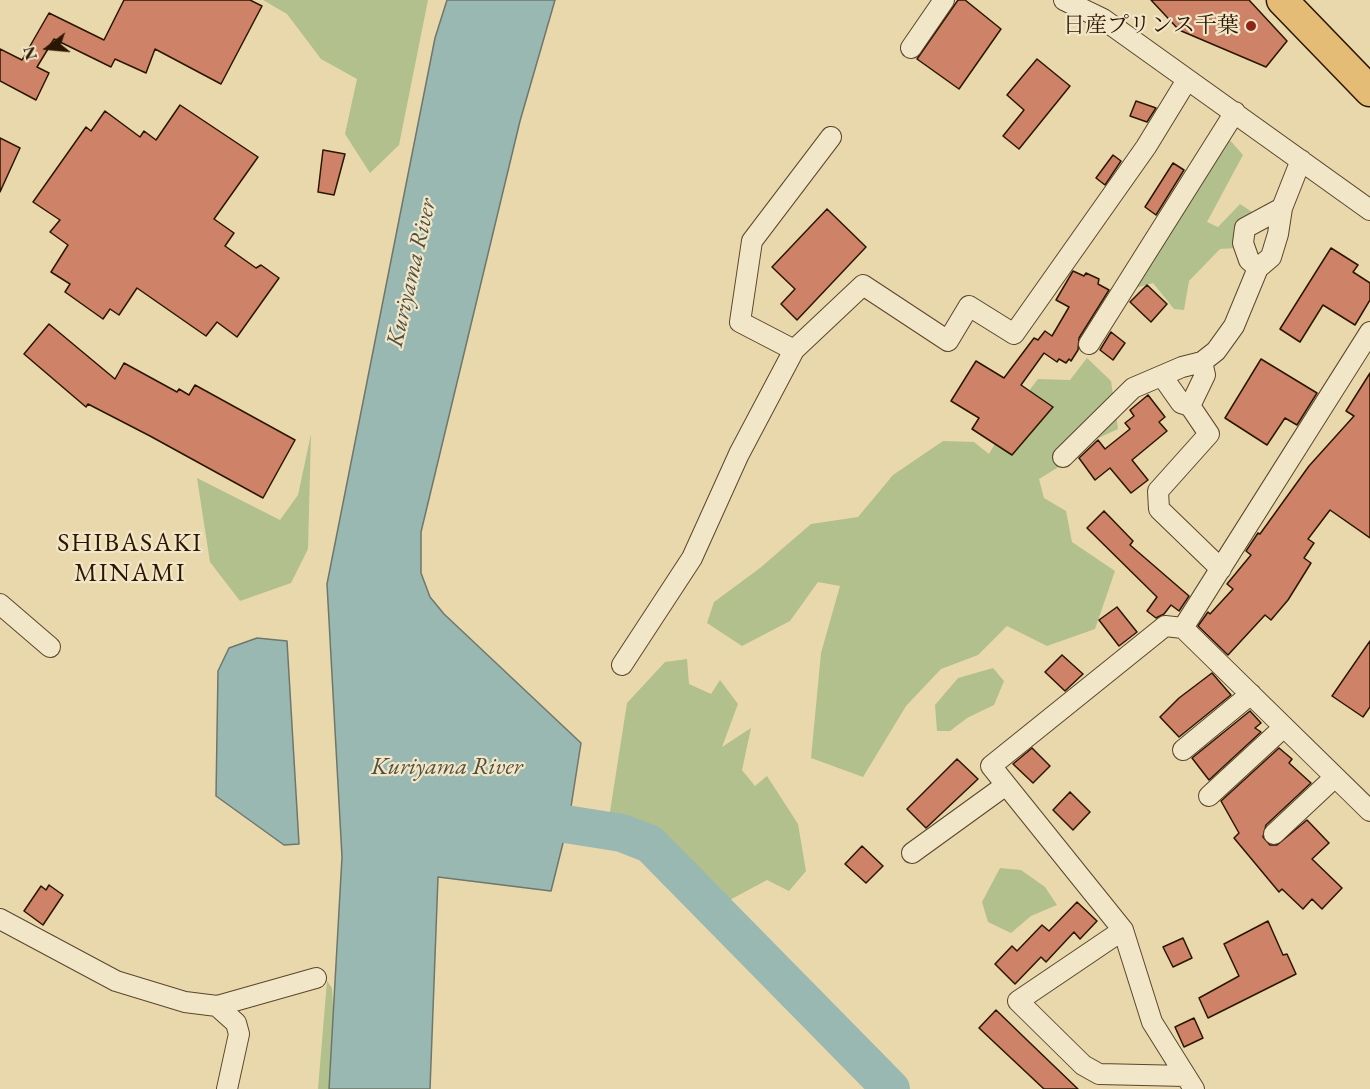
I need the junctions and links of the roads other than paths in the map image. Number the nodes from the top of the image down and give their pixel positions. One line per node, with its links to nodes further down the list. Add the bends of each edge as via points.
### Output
1 (944, 0): 4 (street)
2 (1064, 0): 5 (street, via 1102,19)
3 (1282, 0): 6 (highway)
4 (911, 48)
5 (1187, 80): 7 (street); 15 (street, via 1146,147 1014,334 969,306 948,341 863,285)
6 (1370, 91)
7 (1235, 112): 9 (street); 14 (street)
8 (831, 137): 15 (street, via 752,241 740,322)
9 (1301, 160): 10 (street); 11 (street)
10 (1282, 208): 12 (street, via 1271,257); 12 (street, via 1245,228 1243,243 1249,260)
11 (1370, 210)
12 (1258, 268): 16 (street, via 1234,326 1216,351)
13 (1370, 332): 20 (street)
14 (1089, 344)
15 (794, 350): 24 (street, via 739,454 692,558)
16 (1202, 362): 17 (street); 18 (street, via 1205,375)
17 (1162, 376): 18 (street, via 1181,404); 19 (street, via 1133,388)
18 (1190, 406): 20 (street, via 1209,435 1158,491 1159,509)
19 (1063, 457)
20 (1221, 569): 22 (street)
21 (0, 604): 23 (street)
22 (1184, 628): 25 (street); 29 (street, via 1165,627 991,766)
23 (50, 647)
24 (622, 665)
25 (1251, 694): 26 (street); 27 (street)
26 (1284, 727): 28 (street); 30 (street)
27 (1183, 750)
28 (1335, 777): 31 (street); 32 (street)
29 (1006, 785): 33 (street); 35 (street)
30 (1209, 796)
31 (1370, 812)
32 (1274, 834)
33 (912, 853)
34 (0, 919): 37 (street, via 116,981 185,1002)
35 (1123, 930): 38 (street, via 1152,1022); 38 (street, via 1018,1001 1083,1065 1099,1074)
36 (316, 978): 37 (street)
37 (216, 1006): 39 (street, via 236,1023 238,1034)
38 (1190, 1083)
39 (227, 1089)

